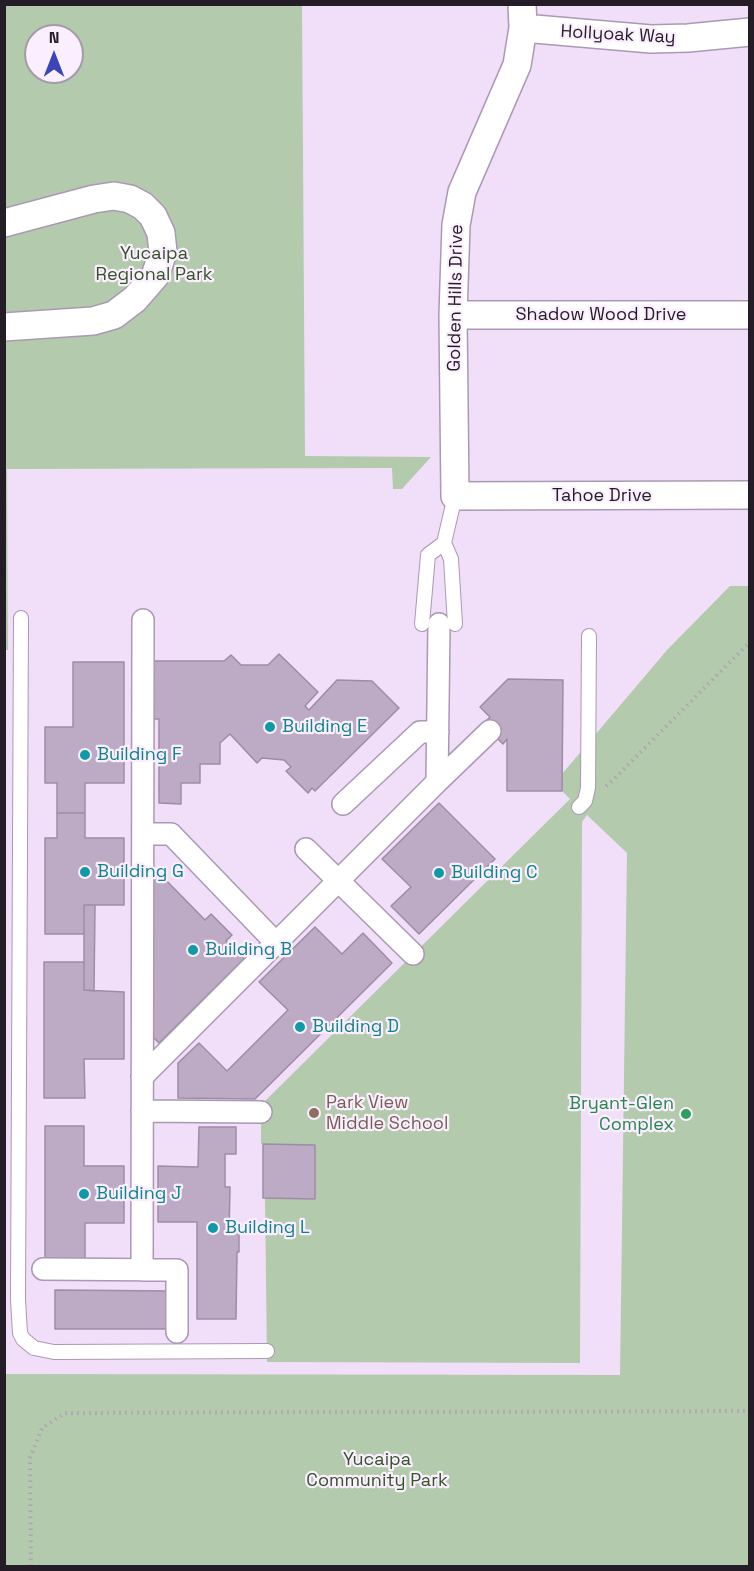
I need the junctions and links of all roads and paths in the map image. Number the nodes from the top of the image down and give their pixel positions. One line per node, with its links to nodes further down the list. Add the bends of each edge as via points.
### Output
1 (522, 16): 2 (street, Hollyoak Way, via 651,39); 4 (street, Golden Hills Drive, via 517,65 462,192 456,225)
2 (750, 32)
3 (4, 223): 6 (street, via 114,196 130,199 153,216 161,233 163,252 154,276 135,299 114,315 93,321)
4 (453, 315): 5 (street, Shadow Wood Drive); 8 (street, Golden Hills Drive)
5 (750, 315)
6 (4, 327)
7 (750, 495): 8 (street, Tahoe Drive)
8 (454, 496): 9 (lane)
9 (444, 543): 12 (lane, via 451,559); 12 (lane, via 428,555)
10 (21, 618): 32 (lane, via 20,1333 34,1348 54,1352)
11 (143, 620): 21 (street)
12 (439, 624): 16 (street)
13 (589, 636): 18 (lane)
14 (750, 642): 18 (path, via 612,782)
15 (490, 731): 17 (street)
16 (438, 732): 17 (street); 19 (street, via 420,732)
17 (437, 782): 23 (street)
18 (588, 788): 20 (lane)
19 (343, 804)
20 (579, 807)
21 (143, 834): 24 (street, via 171,834); 26 (street)
22 (306, 849): 23 (street)
23 (338, 881): 24 (street); 25 (street)
24 (276, 943): 26 (street)
25 (413, 954)
26 (142, 1077): 27 (street)
27 (142, 1111): 28 (street); 30 (street)
28 (261, 1112)
29 (43, 1269): 30 (street)
30 (142, 1270): 31 (street, via 177,1270)
31 (177, 1332)
32 (267, 1351)
33 (750, 1410): 34 (path, via 64,1413 42,1428 30,1458)
34 (31, 1566)

